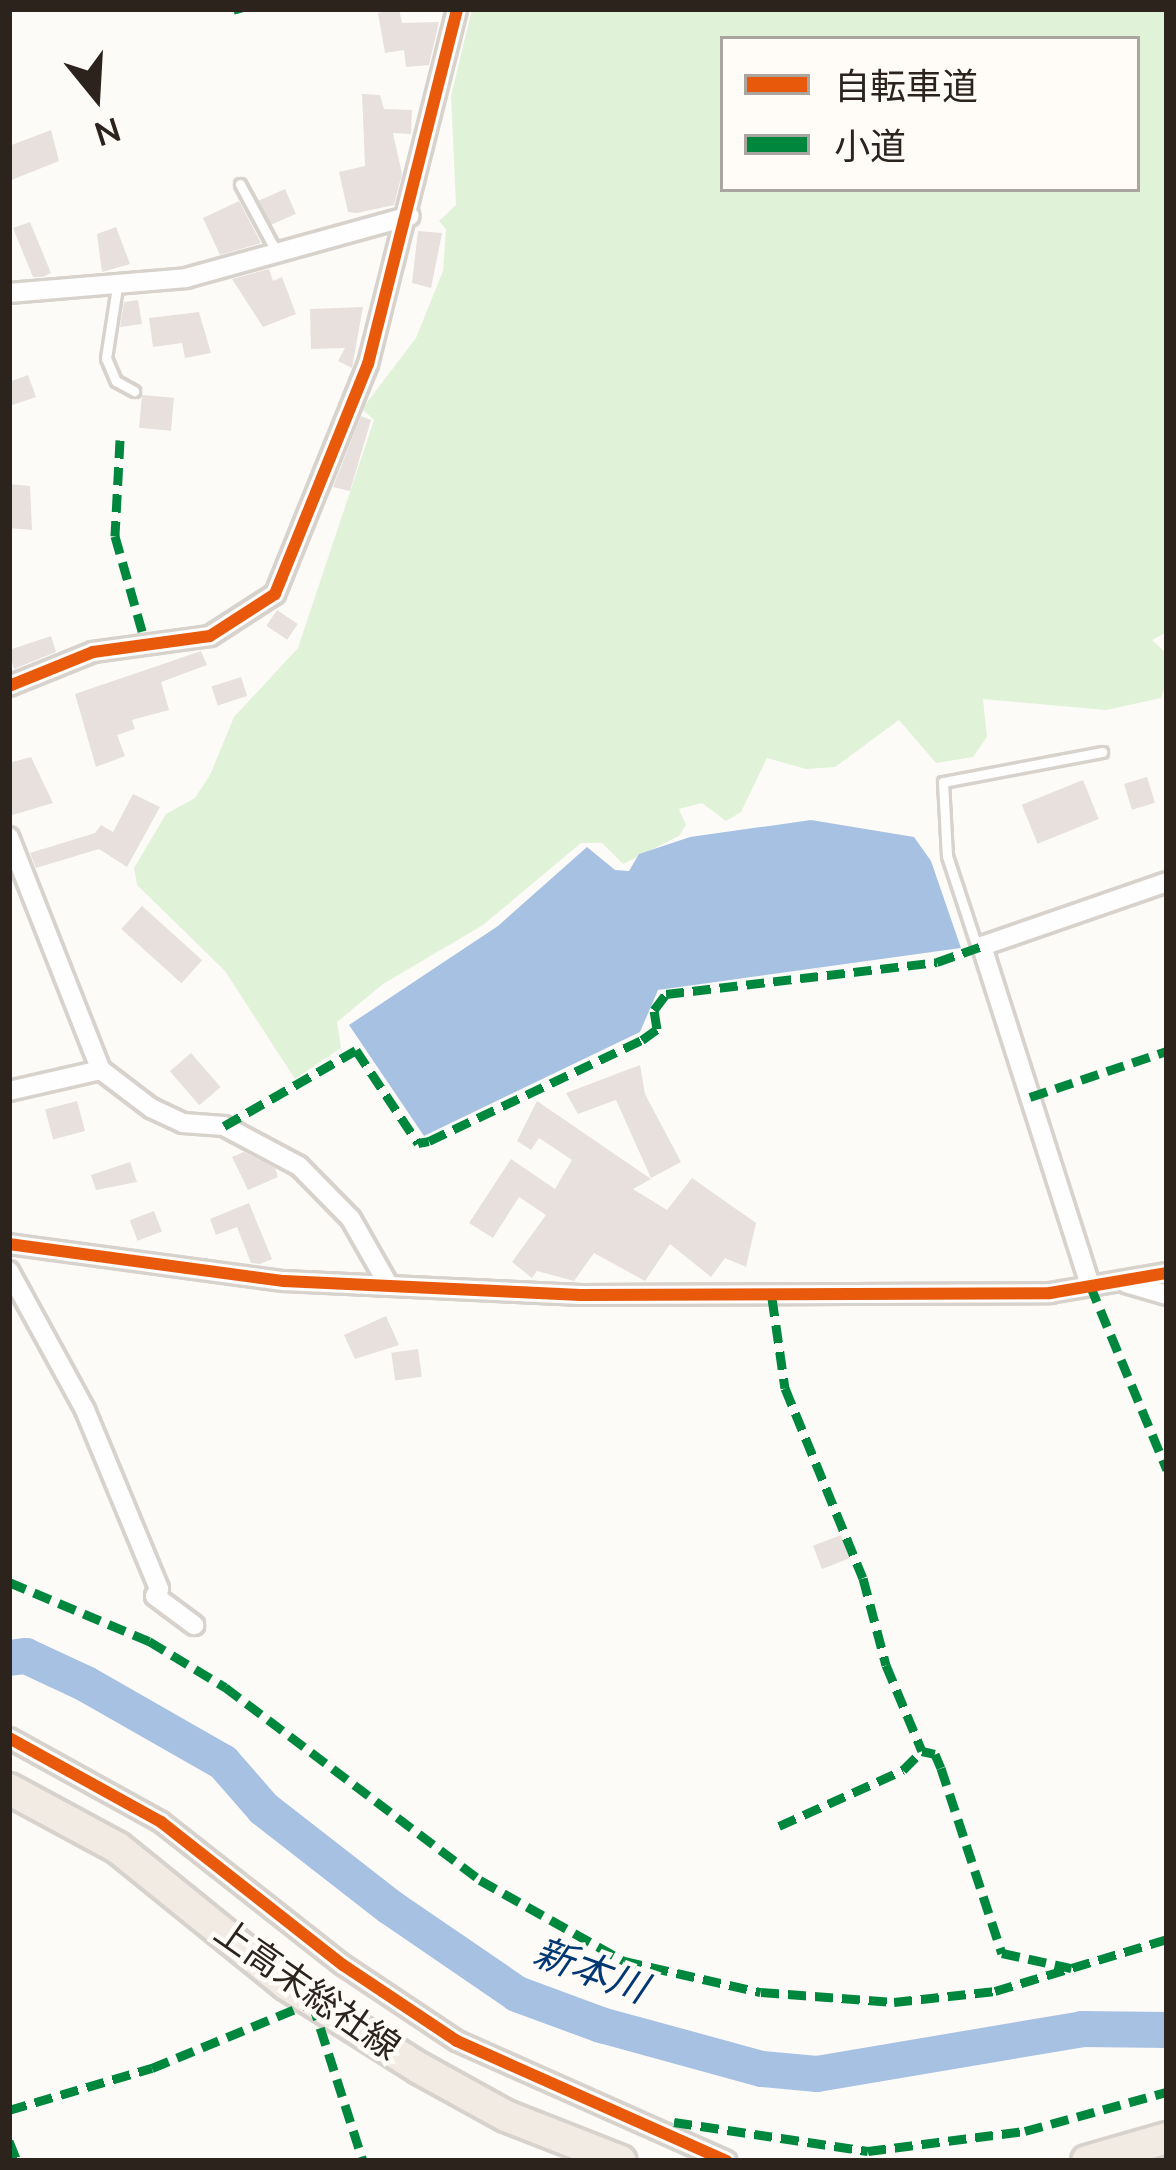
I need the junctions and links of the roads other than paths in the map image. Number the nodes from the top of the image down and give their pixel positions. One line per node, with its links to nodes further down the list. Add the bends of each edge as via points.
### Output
1 (457, 9): 3 (street)
2 (241, 184): 4 (lane)
3 (410, 216): 4 (street); 8 (street, via 388,264 368,364 275,594 210,636 93,652)
4 (276, 251): 5 (street, via 186,278)
5 (116, 287): 6 (street); 7 (lane, via 106,358 116,382)
6 (9, 292)
7 (134, 391)
8 (9, 686)
9 (1102, 752): 12 (lane, via 943,782 947,856)
10 (9, 837): 13 (street)
11 (1167, 882): 20 (street, via 982,946)
12 (977, 947)
13 (101, 1070): 14 (street); 19 (street, via 151,1108 184,1123 224,1126 299,1166 351,1219)
14 (9, 1091)
15 (9, 1244): 19 (street, via 284,1281)
16 (9, 1270): 22 (street, via 85,1410 159,1589 155,1596)
17 (1167, 1273): 18 (street)
18 (1126, 1283): 20 (street); 21 (street)
19 (389, 1286): 20 (street, via 832,1299)
20 (1090, 1286)
21 (1167, 1294)
22 (194, 1624)
23 (9, 1738): 27 (street, via 161,1822 343,1965 457,2041)
24 (9, 1789): 26 (main road, 上高末総社線, via 118,1848 286,1984 419,2068 506,2116)
25 (1167, 2138): 28 (main road)
26 (621, 2161)
27 (727, 2161)
28 (1088, 2161)

